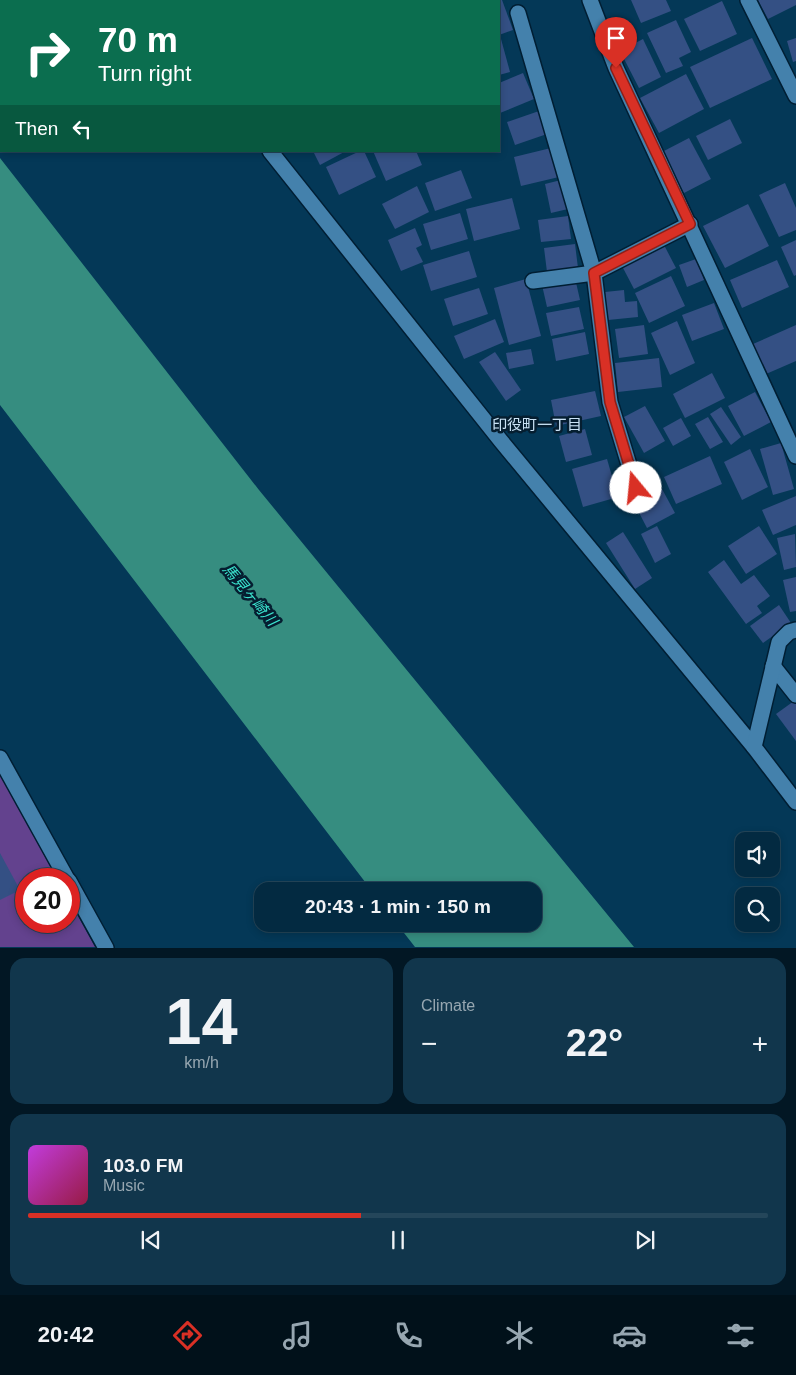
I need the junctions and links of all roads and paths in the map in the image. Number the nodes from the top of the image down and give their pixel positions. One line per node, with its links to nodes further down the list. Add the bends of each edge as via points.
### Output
1 (590, 0): 6 (street, via 616,68)
2 (748, 0): 4 (street)
3 (518, 13): 7 (street)
4 (796, 96)
5 (271, 152): 14 (street, via 501,441)
6 (690, 224): 7 (street); 9 (street)
7 (594, 273): 8 (street); 10 (street, via 610,402)
8 (533, 281)
9 (796, 456)
10 (636, 488)
11 (796, 630): 12 (street, via 779,642)
12 (773, 666): 13 (street); 14 (street)
13 (796, 695)
14 (754, 747): 16 (street)
15 (0, 758): 17 (street)
16 (796, 802)
17 (61, 868)
18 (80, 901): 19 (street)
19 (106, 948)

